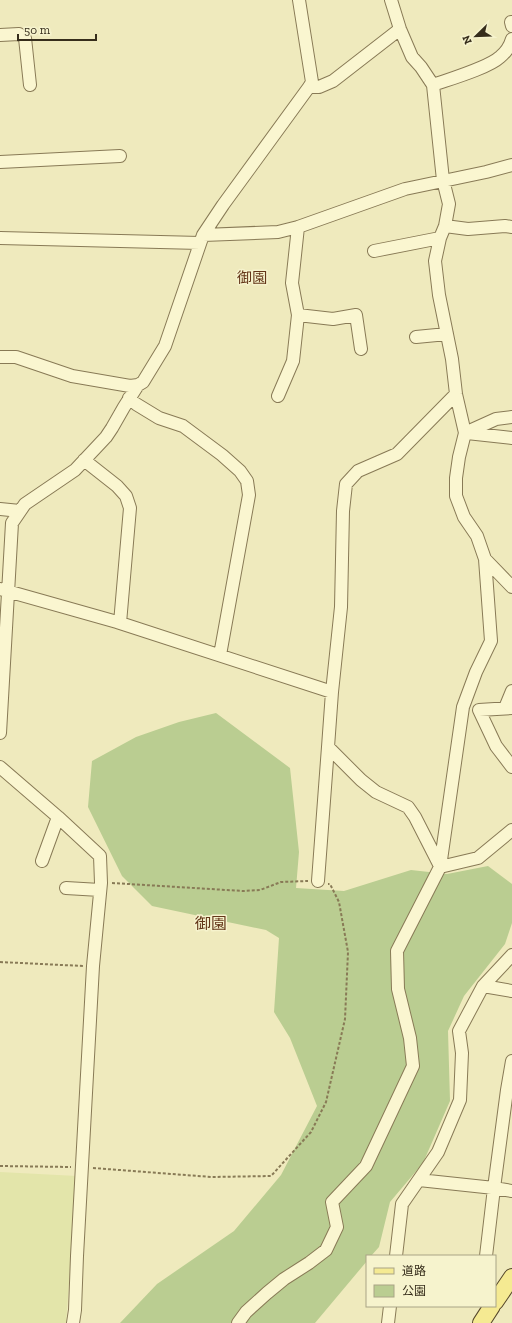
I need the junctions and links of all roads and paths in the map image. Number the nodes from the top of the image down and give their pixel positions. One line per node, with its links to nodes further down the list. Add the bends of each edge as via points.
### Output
1 (299, 0): 10 (street, via 312,82)
2 (391, 0): 5 (street)
3 (512, 22): 4 (street)
4 (512, 26)
5 (400, 29): 8 (street, via 412,57); 10 (street, via 333,82 319,87)
6 (0, 35): 9 (street, via 19,34 25,38)
7 (512, 40): 8 (street, via 500,58 490,64)
8 (433, 84): 14 (street)
9 (30, 85)
10 (309, 87): 20 (street, via 223,205)
11 (120, 156): 12 (street)
12 (0, 162)
13 (512, 165): 14 (street)
14 (443, 180): 15 (street, via 449,204); 16 (street, via 405,190)
15 (445, 226): 17 (street, via 468,229); 19 (street)
16 (298, 227): 20 (street, via 278,232); 22 (street, via 292,283)
17 (512, 227)
18 (0, 238): 20 (street)
19 (440, 238): 21 (street); 23 (street, via 435,261)
20 (202, 239): 27 (street, via 165,346 143,382)
21 (374, 251)
22 (298, 316): 25 (street, via 333,319 356,315); 29 (street, via 293,361)
23 (447, 334): 24 (street); 28 (street)
24 (416, 337)
25 (361, 349)
26 (0, 357): 27 (street, via 16,357 72,376 130,386)
27 (138, 385): 30 (street)
28 (456, 394): 32 (street); 43 (street, via 397,454 358,471 346,484 341,607)
29 (278, 396)
30 (129, 398): 34 (street, via 112,428); 41 (street, via 159,418 183,426 222,455 247,481 249,495)
31 (512, 417): 32 (street, via 496,419)
32 (465, 432): 33 (street); 37 (street, via 456,478 456,496 464,517 477,536)
33 (512, 438)
34 (84, 460): 36 (street, via 75,470 25,504); 40 (street, via 117,486 126,496 130,508)
35 (0, 509): 36 (street)
36 (20, 511): 39 (street, via 12,522)
37 (485, 560): 38 (street); 44 (street, via 492,641 476,672)
38 (512, 587)
39 (4, 591): 40 (street); 47 (street)
40 (120, 623): 41 (street)
41 (220, 655): 43 (street)
42 (512, 691): 45 (street)
43 (332, 692): 48 (street)
44 (463, 707): 46 (street); 54 (street)
45 (509, 708): 46 (street)
46 (479, 710): 49 (street, via 496,746)
47 (0, 733)
48 (328, 747): 54 (street, via 376,792 408,807); 55 (street)
49 (512, 767)
50 (0, 768): 51 (street)
51 (58, 817): 53 (street); 56 (street, via 100,856)
52 (512, 830): 54 (street, via 478,858)
53 (42, 861)
54 (440, 867): 77 (street, via 397,950 398,989 414,1066 366,1166 332,1202 337,1227 326,1250 267,1293)
55 (318, 881): 56 (path, via 281,882 260,890 243,891); 66 (path, via 330,884 338,902 348,952 345,1019 326,1102 311,1132 271,1176 212,1177)
56 (100, 886): 57 (street); 60 (street)
57 (66, 888)
58 (512, 955): 61 (street)
59 (0, 962): 60 (path)
60 (93, 966): 66 (street)
61 (483, 986): 62 (street); 67 (street, via 459,1031 462,1053 460,1100 438,1152)
62 (512, 991)
63 (512, 1061): 64 (street)
64 (510, 1090): 68 (street)
65 (0, 1166): 66 (path)
66 (82, 1168): 76 (street)
67 (419, 1180): 68 (street); 70 (street, via 402,1204)
68 (494, 1188): 69 (street); 71 (street)
69 (512, 1191)
70 (396, 1255)
71 (486, 1255)
72 (512, 1277): 73 (main road)
73 (496, 1300)
74 (390, 1307): 78 (street)
75 (491, 1307): 79 (main road)
76 (73, 1323)
77 (238, 1323)
78 (388, 1323)
79 (481, 1323)

